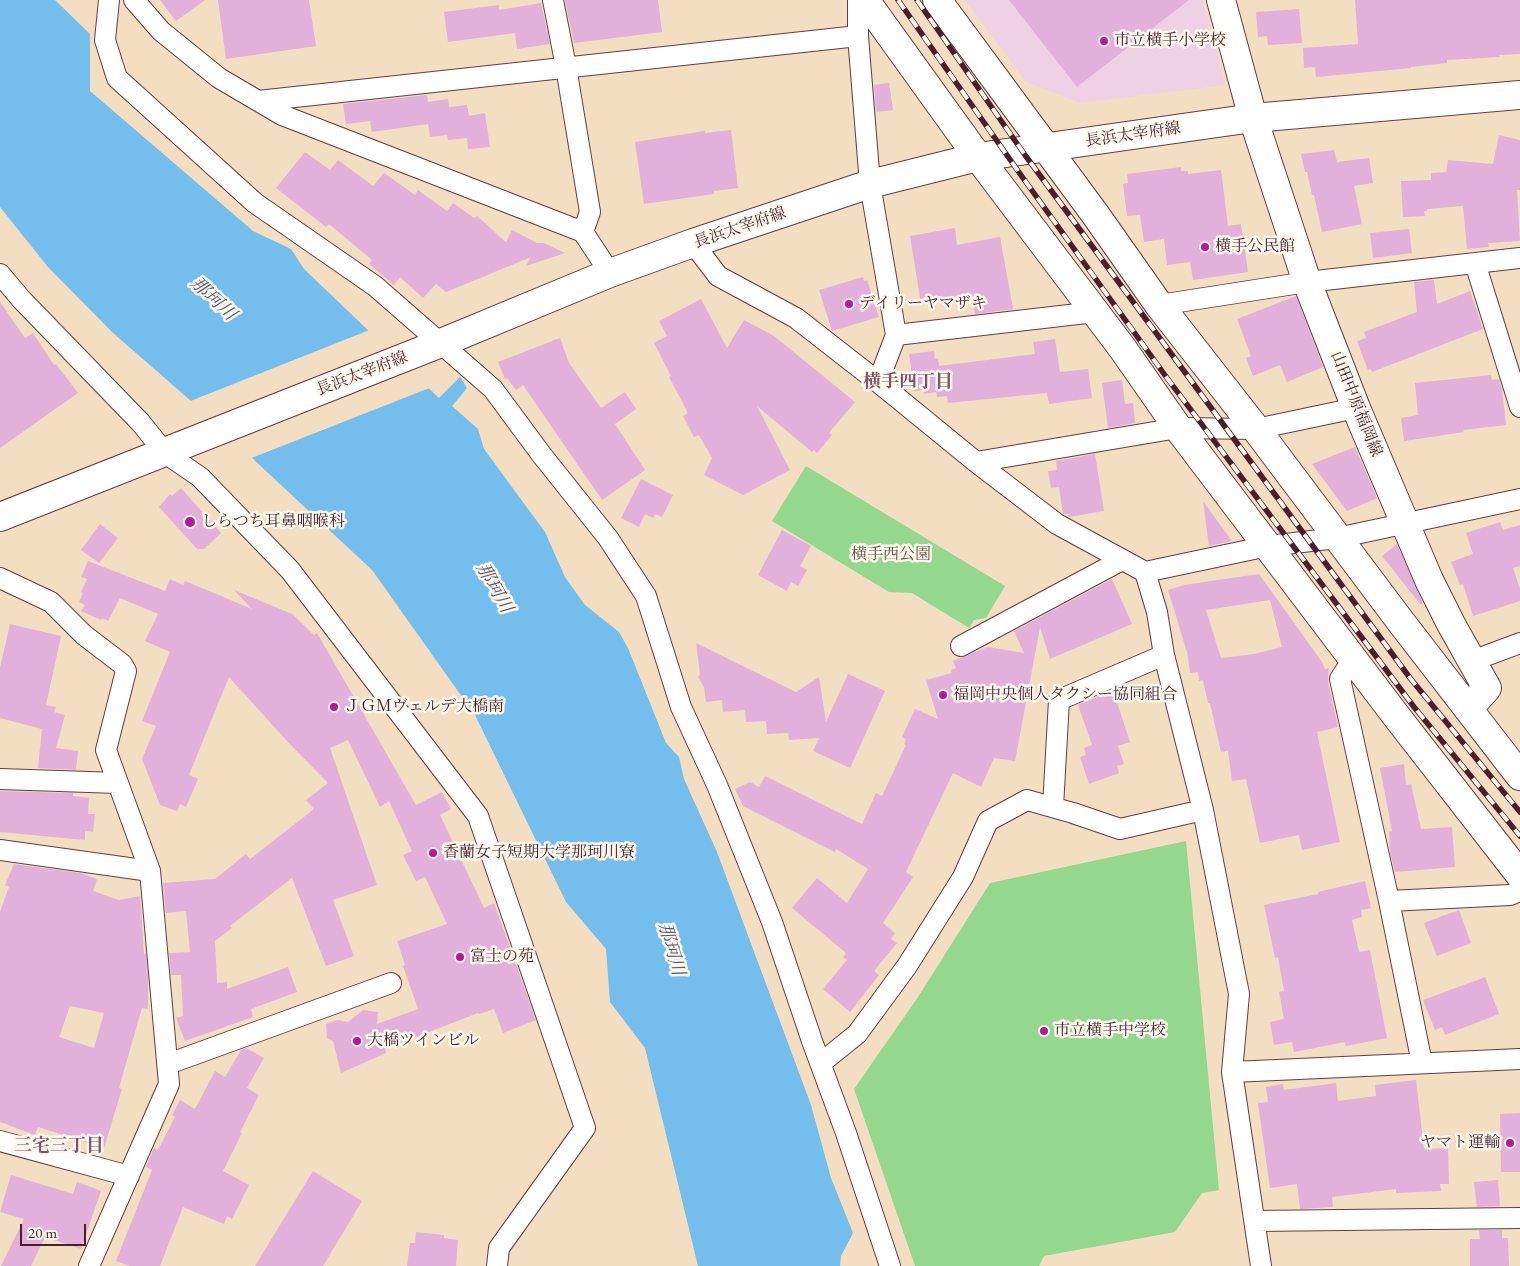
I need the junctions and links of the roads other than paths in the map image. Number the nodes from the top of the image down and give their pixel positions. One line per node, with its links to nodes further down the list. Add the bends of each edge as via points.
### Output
1 (109, 0): 26 (street, via 105,40 117,78 255,203 375,286)
2 (134, 0): 11 (street, via 161,31 218,78)
3 (553, 0): 9 (street)
4 (858, 0): 8 (street)
5 (865, 0): 14 (street)
6 (937, 0): 13 (street)
7 (1221, 0): 12 (street, 山田中原福岡線)
8 (858, 36): 9 (street); 15 (street)
9 (566, 67): 11 (street); 16 (street, via 590,212)
10 (1520, 95): 12 (street, 長浜太宰府線)
11 (258, 101): 16 (street, via 282,115)
12 (1253, 118): 13 (street, 長浜太宰府線); 22 (street, 山田中原福岡線)
13 (1046, 148): 14 (street, 長浜太宰府線); 23 (street)
14 (978, 157): 15 (street, 長浜太宰府線); 24 (street)
15 (870, 184): 17 (street, 長浜太宰府線); 25 (street)
16 (583, 232): 20 (street)
17 (693, 243): 20 (street, 長浜太宰府線); 27 (street, via 718,276 796,318)
18 (1520, 258): 19 (street)
19 (1475, 263): 22 (street); 28 (street)
20 (610, 273): 26 (street, 長浜太宰府線)
21 (0, 274): 32 (street, via 141,423)
22 (1308, 282): 23 (street); 29 (street, 山田中原福岡線)
23 (1159, 305): 31 (street)
24 (1095, 312): 25 (street); 30 (street)
25 (896, 335): 27 (street)
26 (436, 345): 32 (street, 長浜太宰府線); 60 (street, via 493,389 608,538 646,596 681,707 717,785 772,922)
27 (878, 382): 33 (street)
28 (1520, 407)
29 (1356, 408): 31 (street); 36 (street, 山田中原福岡線)
30 (1178, 428): 31 (street); 33 (street); 38 (street)
31 (1256, 429): 37 (street)
32 (173, 449): 35 (street, 長浜太宰府線); 69 (street, via 290,570 478,816 585,1128 499,1248)
33 (976, 462): 39 (street, via 1057,524)
34 (1520, 499): 36 (street)
35 (0, 517)
36 (1405, 525): 37 (street); 46 (street, 山田中原福岡線, via 1429,580)
37 (1337, 538): 38 (street); 47 (street)
38 (1268, 546): 40 (street); 45 (street)
39 (1122, 560): 40 (street); 43 (street)
40 (1144, 572): 44 (street, via 1157,612)
41 (0, 578): 50 (street, via 51,602 84,635 122,664 126,671 106,750)
42 (1520, 643): 46 (street)
43 (961, 646)
44 (1164, 655): 51 (street, via 1059,700); 52 (street)
45 (1353, 658): 55 (street); 57 (street, via 1340,679)
46 (1472, 661): 47 (street, 山田中原福岡線, via 1487,688)
47 (1468, 709): 48 (street)
48 (1520, 776)
49 (0, 779): 50 (street)
50 (118, 783): 54 (street)
51 (1053, 807): 52 (street, via 1120,829); 60 (street, via 1027,800 988,821 962,877 907,966 857,1034)
52 (1203, 810): 63 (street, via 1239,994)
53 (1, 854): 54 (street)
54 (150, 871): 62 (street)
55 (1520, 875)
56 (1520, 891): 57 (street, via 1510,895)
57 (1389, 901): 61 (street)
58 (391, 983): 62 (street)
59 (1520, 1058): 61 (street)
60 (821, 1063): 70 (street)
61 (1422, 1063): 63 (street)
62 (168, 1064): 65 (street, via 169,1084)
63 (1232, 1072): 67 (street)
64 (0, 1141): 65 (street)
65 (129, 1176): 68 (street)
66 (1520, 1218): 67 (street)
67 (1254, 1221): 71 (street)
68 (90, 1266)
69 (497, 1266)
70 (890, 1266)
71 (1261, 1266)

